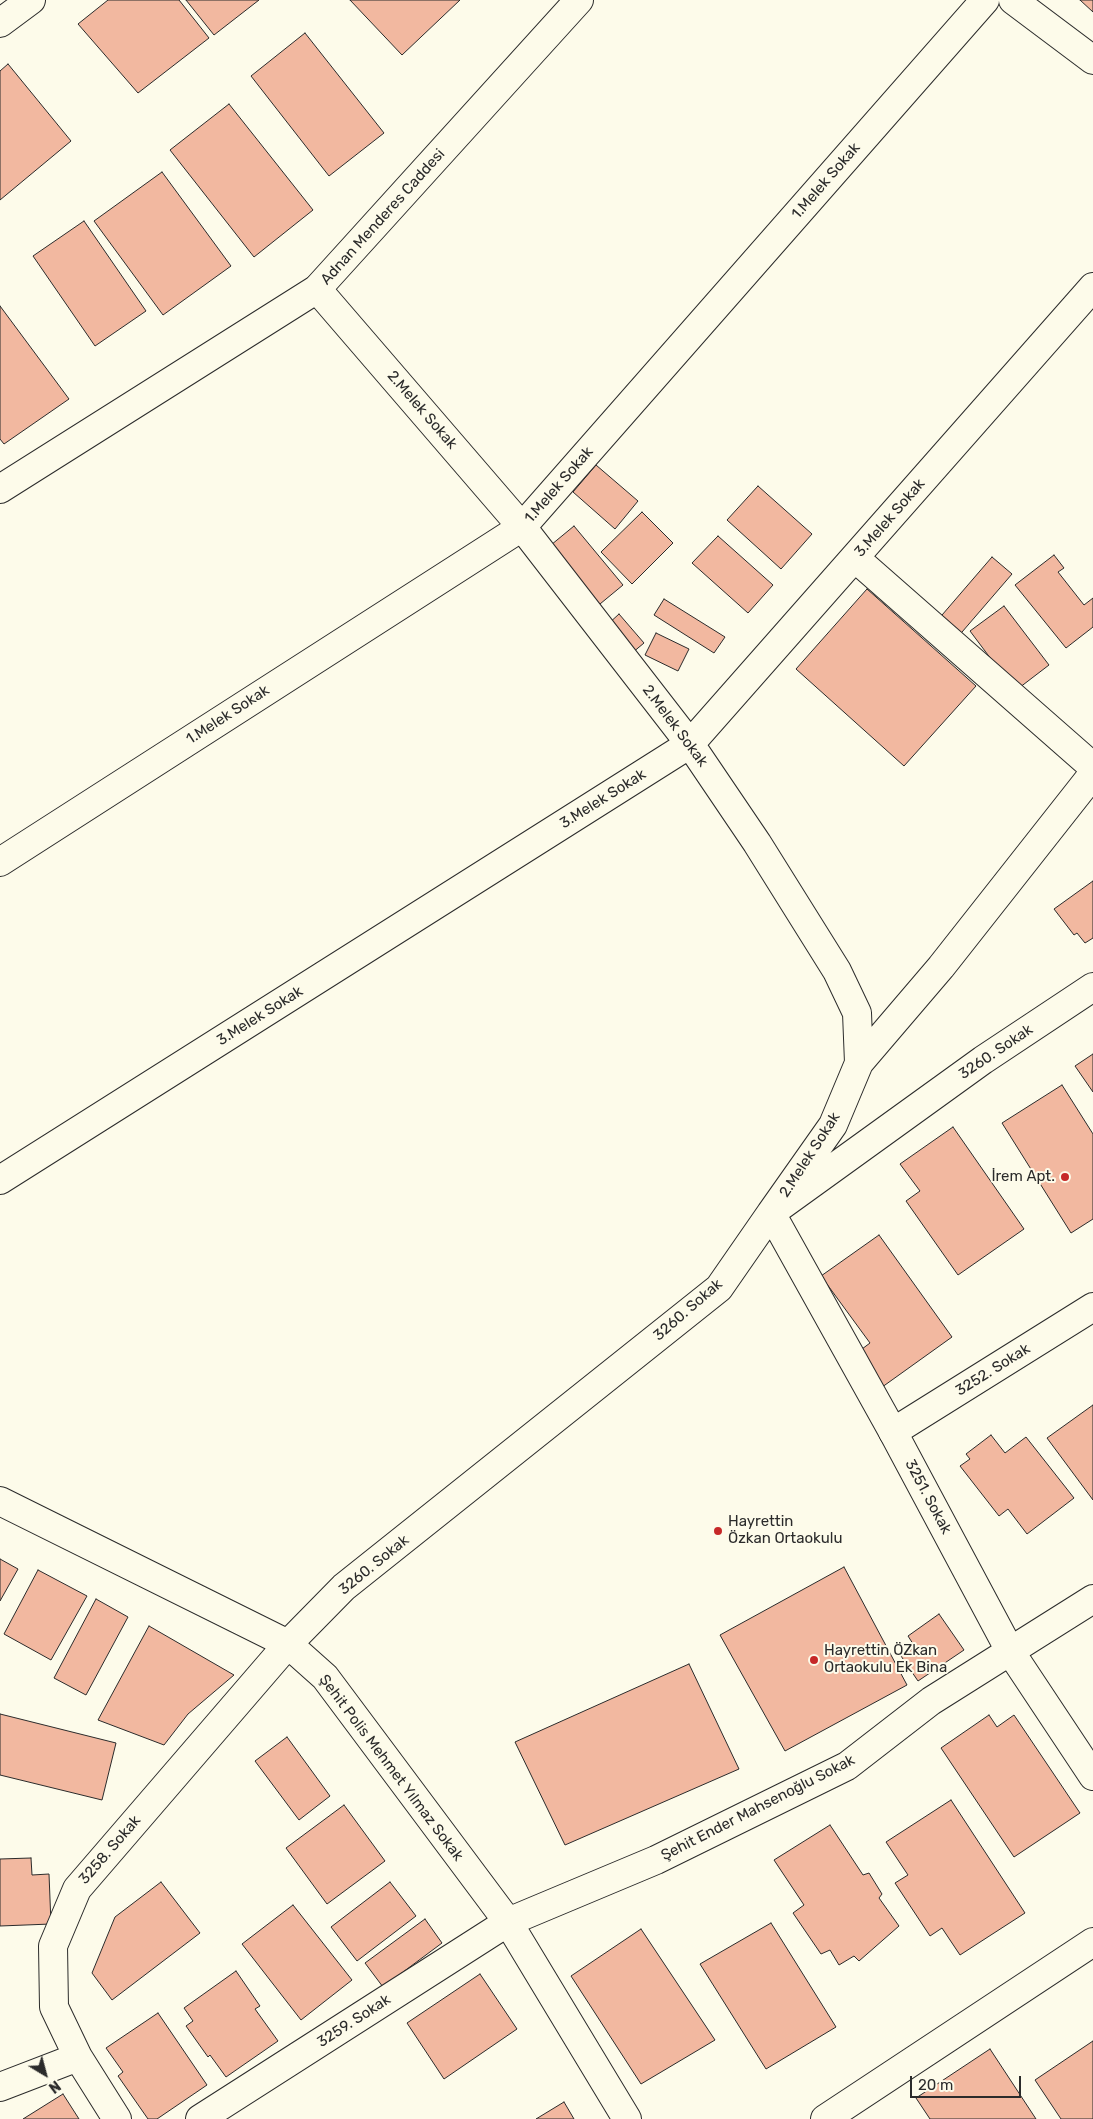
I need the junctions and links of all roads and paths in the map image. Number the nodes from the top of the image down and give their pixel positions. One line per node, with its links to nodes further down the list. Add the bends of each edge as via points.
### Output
1 (985, 0): 10 (street, 1.Melek Sokak)
2 (1013, 0): 6 (street)
3 (24, 2): 5 (street)
4 (574, 2): 8 (street, Adnan Menderes Caddesi)
5 (0, 23)
6 (1093, 60)
7 (1093, 287): 11 (street, 3.Melek Sokak)
8 (317, 289): 9 (street, Adnan Menderes Caddesi); 10 (street, 2.Melek Sokak)
9 (0, 489)
10 (522, 527): 12 (street, 2.Melek Sokak); 15 (street, 1.Melek Sokak)
11 (855, 558): 12 (street, 3.Melek Sokak); 13 (street)
12 (690, 744): 17 (street, 2.Melek Sokak, via 837,971 856,1013); 18 (street, 3.Melek Sokak)
13 (1093, 767)
14 (1093, 774): 17 (street, via 941,967)
15 (0, 862)
16 (1093, 987): 19 (street, 3260. Sokak, via 983,1060)
17 (859, 1063): 19 (street, 2.Melek Sokak, via 833,1125)
18 (0, 1180)
19 (771, 1213): 21 (street, 3251. Sokak); 24 (street, 3260. Sokak, via 719,1288 344,1587)
20 (1093, 1307): 21 (street, 3252. Sokak)
21 (893, 1432): 25 (street, 3251. Sokak)
22 (0, 1501): 24 (street, Şehit Polis Mehmet Yılmaz Sokak)
23 (1093, 1599): 25 (street, Şehit Ender Mahsenoğlu Sokak)
24 (288, 1644): 27 (street, Şehit Polis Mehmet Yılmaz Sokak, via 325,1677); 29 (street, 3258. Sokak, via 77,1889 54,1946 54,2007)
25 (1010, 1651): 26 (street, 3251. Sokak); 27 (street, Şehit Ender Mahsenoğlu Sokak, via 931,1701 847,1766 656,1860)
26 (1093, 1776)
27 (508, 1922): 32 (street, 3259. Sokak); 33 (street, Şehit Polis Mehmet Yılmaz Sokak)
28 (1093, 1942): 34 (street)
29 (78, 2056): 30 (street); 31 (street, 3258. Sokak)
30 (0, 2087)
31 (116, 2119)
32 (200, 2119)
33 (627, 2119)
34 (825, 2119)

